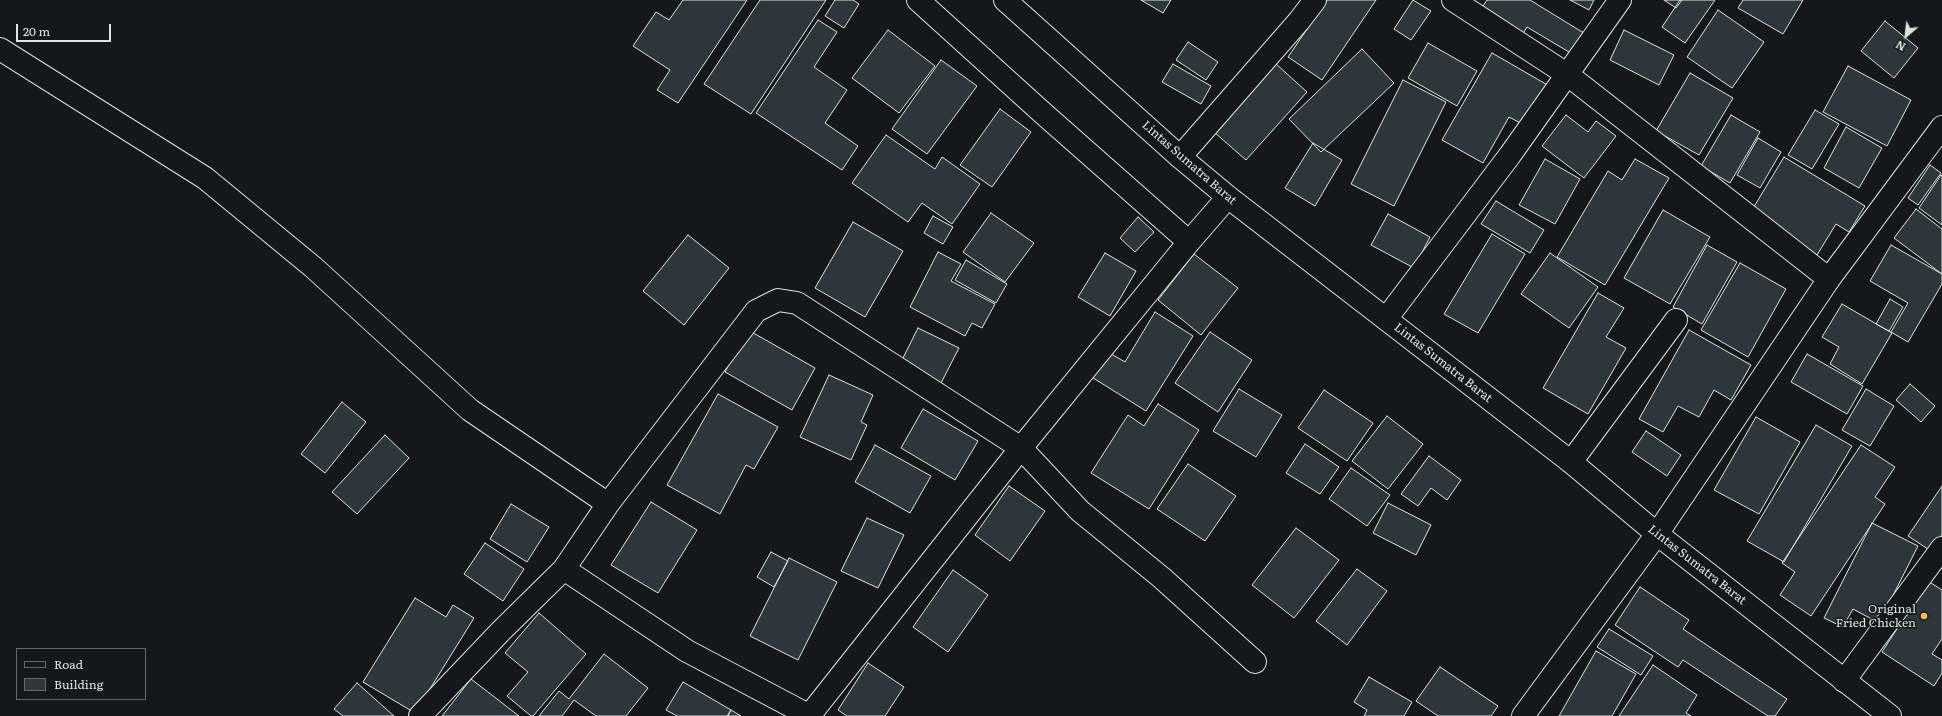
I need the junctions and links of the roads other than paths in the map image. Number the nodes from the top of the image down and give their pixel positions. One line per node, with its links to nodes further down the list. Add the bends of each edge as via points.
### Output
1 (918, 0): 11 (main road)
2 (1006, 0): 9 (main road, Lintas Sumatra Barat)
3 (1315, 0): 9 (main road)
4 (1453, 0): 7 (main road)
5 (1620, 0): 7 (main road)
6 (0, 49): 17 (main road, via 205,178 313,267 470,410)
7 (1568, 74): 12 (main road); 13 (main road)
8 (1942, 127): 12 (main road)
9 (1180, 157): 10 (main road, Lintas Sumatra Barat)
10 (1228, 197): 11 (main road); 13 (main road, Lintas Sumatra Barat)
11 (1189, 242): 15 (main road)
12 (1829, 279): 18 (main road)
13 (1386, 319): 16 (main road, Lintas Sumatra Barat)
14 (1676, 320): 16 (main road)
15 (1021, 448): 17 (main road, via 797,303 778,300 756,311); 21 (main road, via 1080,511 1162,578); 24 (main road)
16 (1571, 462): 18 (main road, Lintas Sumatra Barat)
17 (608, 504): 20 (main road)
18 (1657, 534): 22 (main road, Lintas Sumatra Barat); 25 (main road)
19 (1942, 548): 22 (main road)
20 (564, 569): 23 (main road); 24 (main road, via 688,651)
21 (1254, 662)
22 (1844, 681): 26 (main road, Lintas Sumatra Barat)
23 (420, 716)
24 (810, 716)
25 (1523, 716)
26 (1890, 716)

